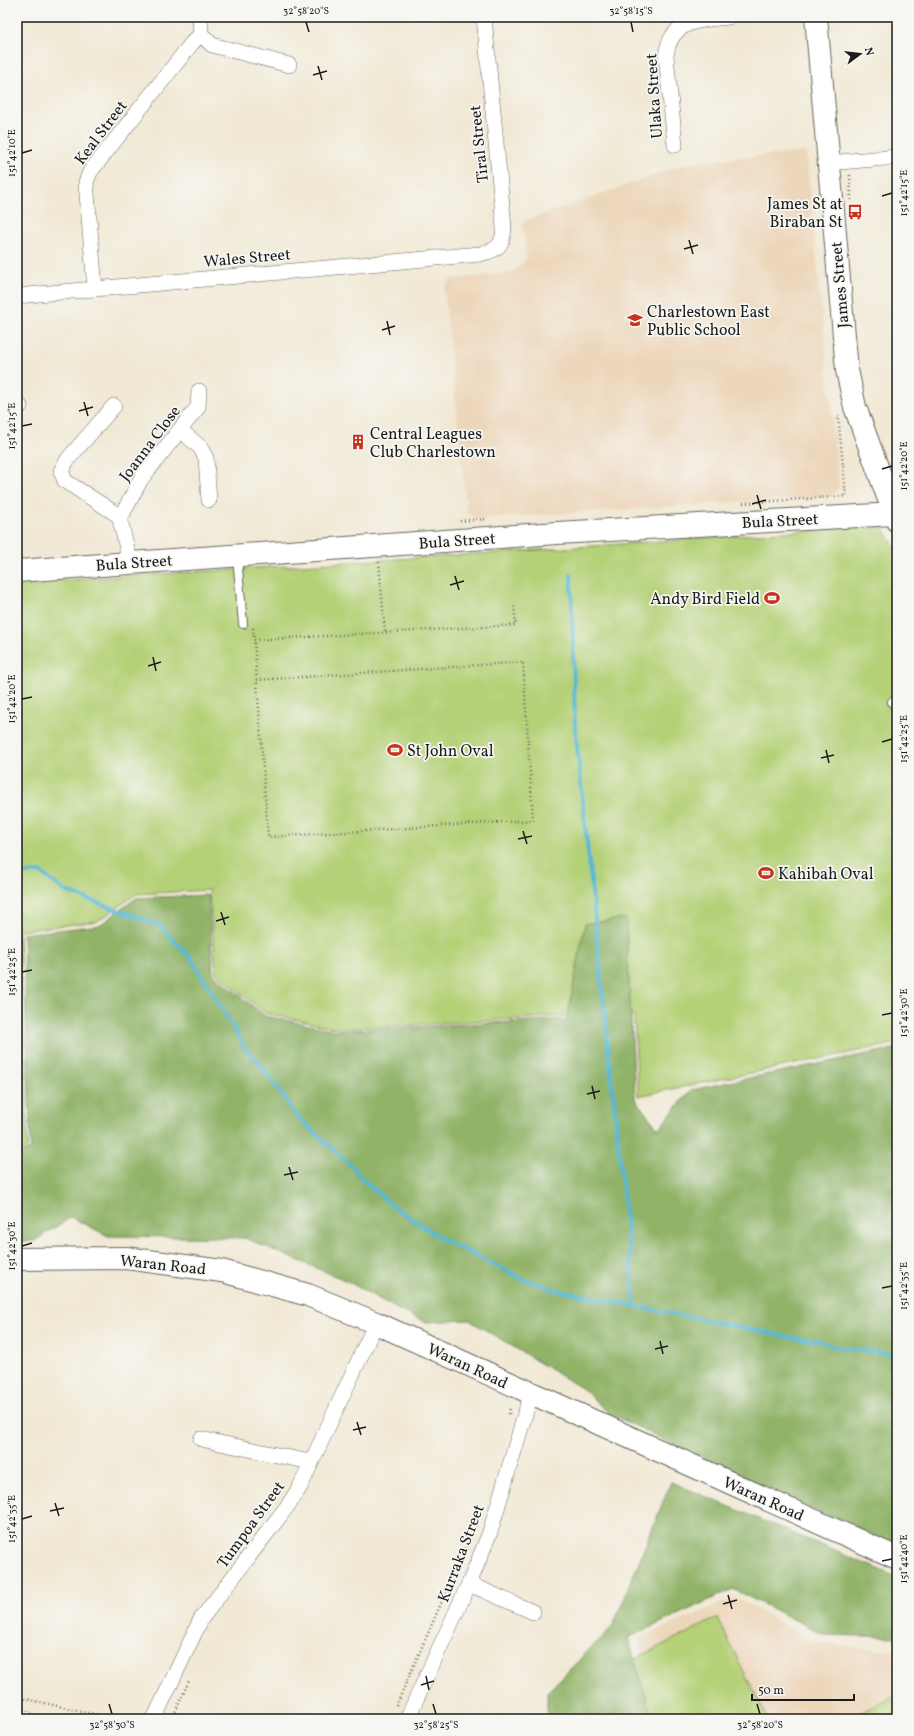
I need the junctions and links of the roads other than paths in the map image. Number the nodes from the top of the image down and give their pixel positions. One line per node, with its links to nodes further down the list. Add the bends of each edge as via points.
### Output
1 (200, 17): 5 (street)
2 (484, 17): 10 (street, Tiral Street, via 504,238 499,247)
3 (729, 17): 7 (street, Ulaka Street, via 697,20 673,33 667,43 666,56)
4 (816, 17): 9 (street, James Street)
5 (201, 34): 6 (street, via 212,45); 11 (street, Keal Street, via 90,172 86,182)
6 (289, 65)
7 (675, 146)
8 (897, 157): 9 (street)
9 (828, 163): 17 (street, James Street, via 850,390)
10 (480, 254): 11 (street, Wales Street)
11 (95, 289): 12 (street, Wales Street)
12 (17, 296)
13 (199, 391): 15 (street, Joanna Close, via 198,407)
14 (114, 406): 18 (street, via 68,459 61,471 65,481)
15 (180, 430): 16 (street, via 200,447 206,458); 18 (street, Joanna Close, via 141,479)
16 (209, 500)
17 (896, 516): 19 (street, Bula Street)
18 (121, 517): 20 (street)
19 (237, 556): 20 (street, Bula Street); 22 (lane)
20 (130, 562): 21 (street, Bula Street)
21 (17, 571)
22 (243, 624)
23 (897, 701): 24 (lane, via 892,702)
24 (897, 710)
25 (17, 1259): 26 (street, Waran Road, via 126,1258 222,1271 308,1295)
26 (376, 1322): 27 (street, Waran Road); 29 (street, Tumpoa Street)
27 (531, 1394): 30 (street, Waran Road); 31 (street, Kurraka Street, via 490,1532)
28 (201, 1439): 29 (street)
29 (310, 1462): 36 (street, Tumpoa Street, via 289,1504 201,1619)
30 (897, 1558)
31 (469, 1584): 32 (street); 34 (street, Kurraka Street)
32 (533, 1612)
33 (17, 1717): 35 (street)
34 (412, 1717)
35 (27, 1719)
36 (154, 1719)

